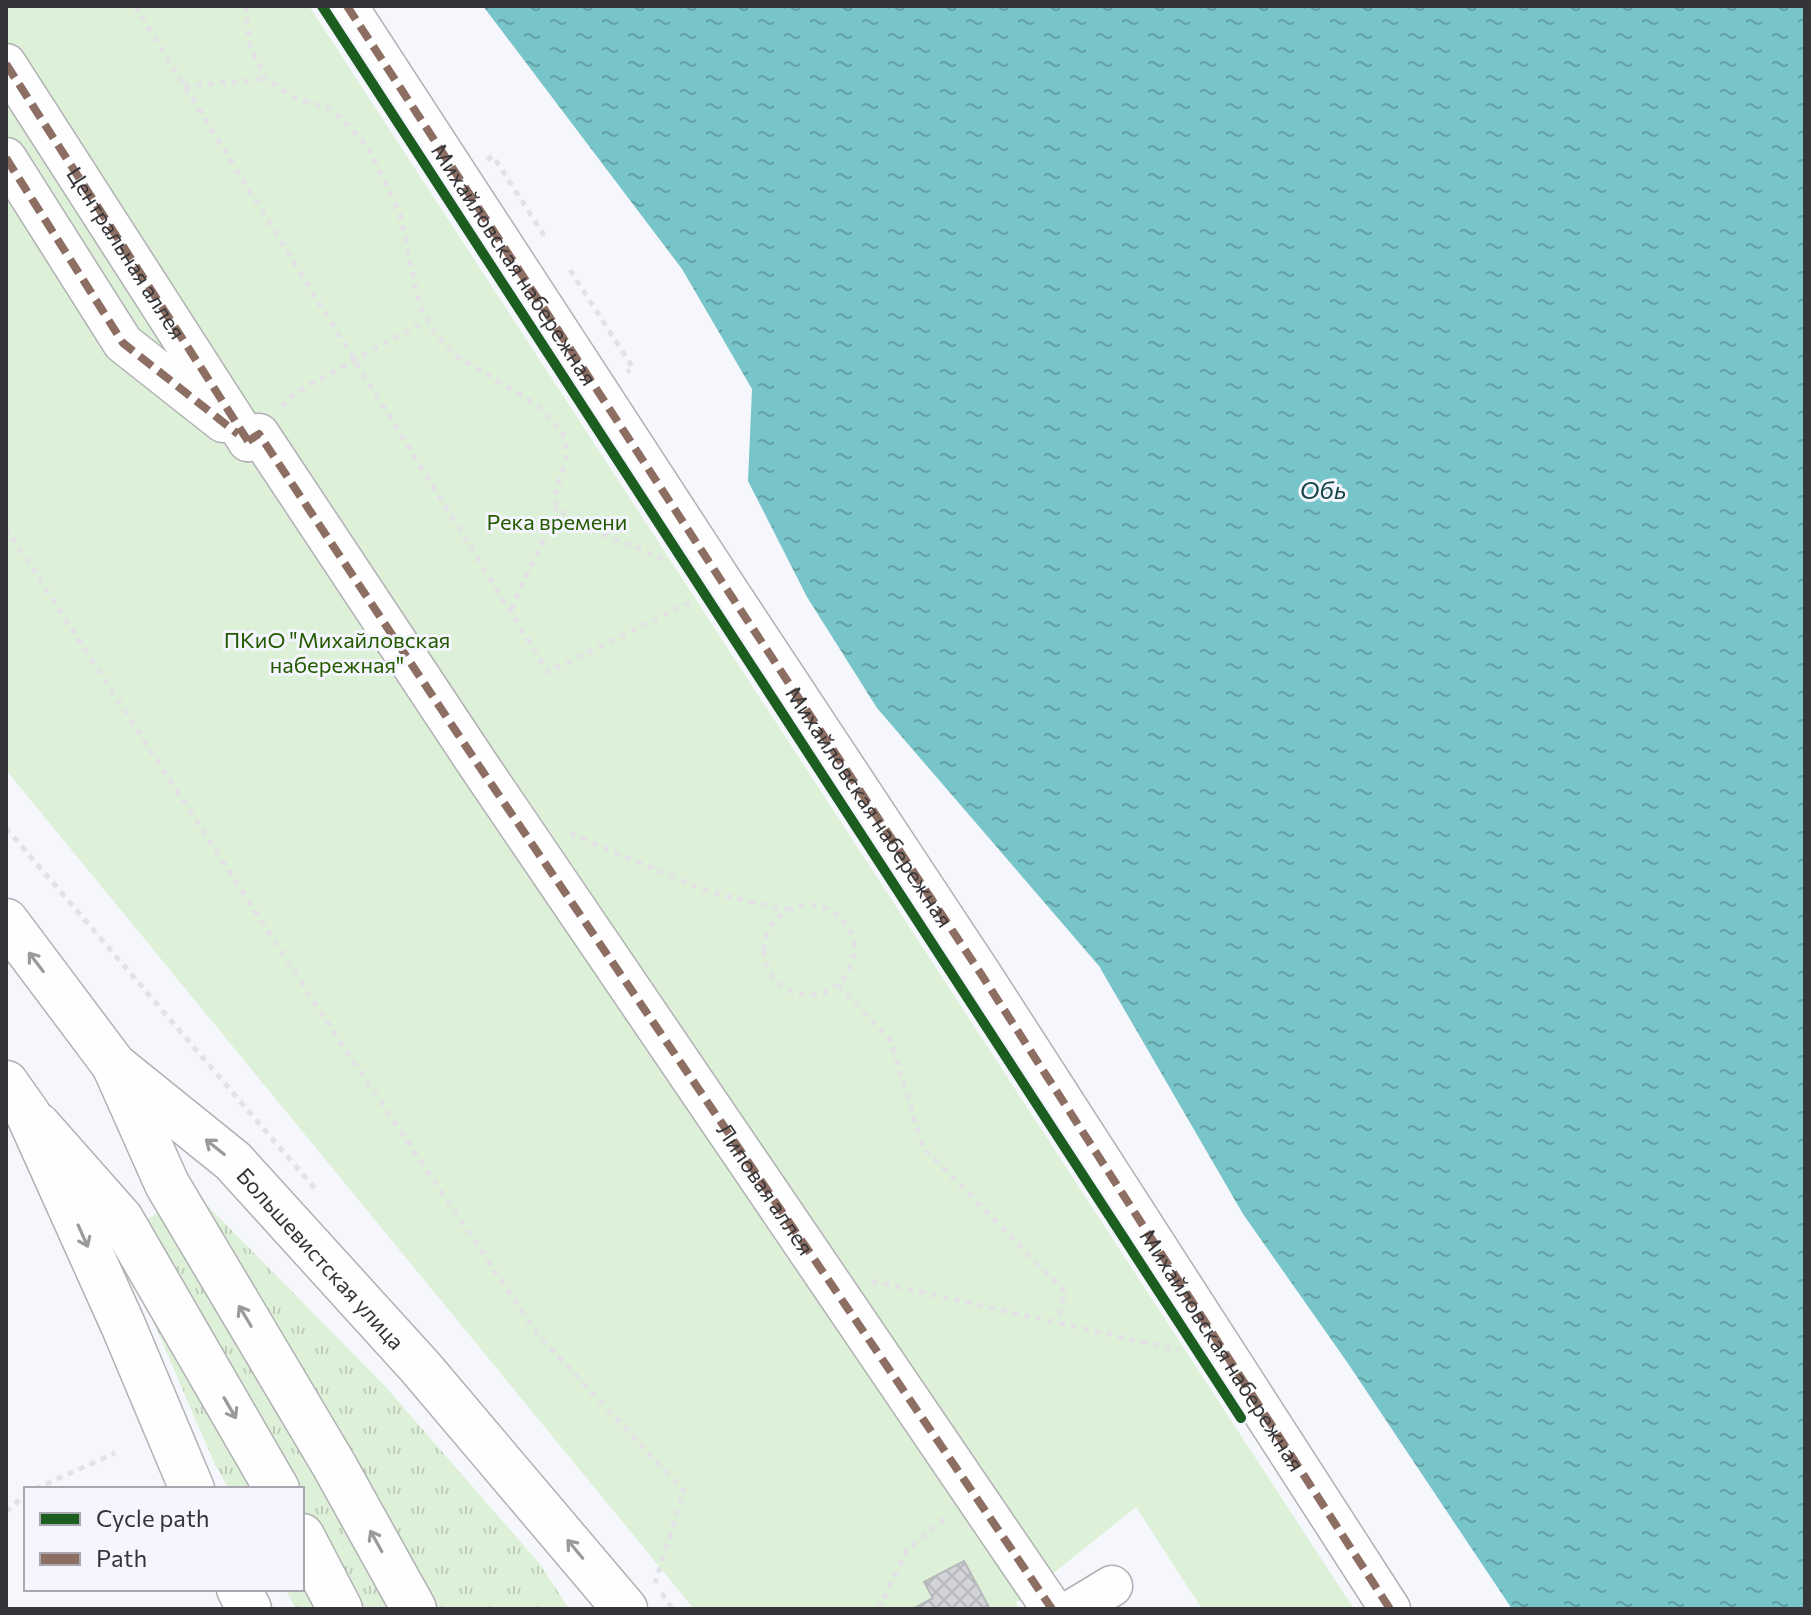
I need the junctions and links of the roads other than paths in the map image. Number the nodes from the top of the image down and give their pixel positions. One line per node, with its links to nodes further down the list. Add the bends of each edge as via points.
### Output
1 (347, 6): 20 (street, Михайловская набережная)
2 (6, 64): 4 (street, Центральная аллея)
3 (6, 158): 4 (street, Центральная аллея, via 123,343)
4 (248, 441): 5 (street, Центральная аллея, via 259,434)
5 (479, 766): 18 (street, Липовая аллея)
6 (6, 921): 7 (main road, Большевистская улица, one-way to 6)
7 (114, 1065): 14 (main road, Большевистская улица, one-way to 7, via 421,1368 233,1161); 17 (main road, one-way to 7, via 167,1184)
8 (17, 1098): 9 (main road, one-way to 9); 10 (main road, one-way to 10, via 121,1219)
9 (191, 1487)
10 (276, 1487)
11 (304, 1540): 16 (main road)
12 (1112, 1586): 19 (street)
13 (240, 1591): 15 (main road)
14 (640, 1596)
15 (249, 1609)
16 (340, 1609)
17 (414, 1609)
18 (1052, 1609)
19 (1074, 1609)
20 (1390, 1609)

